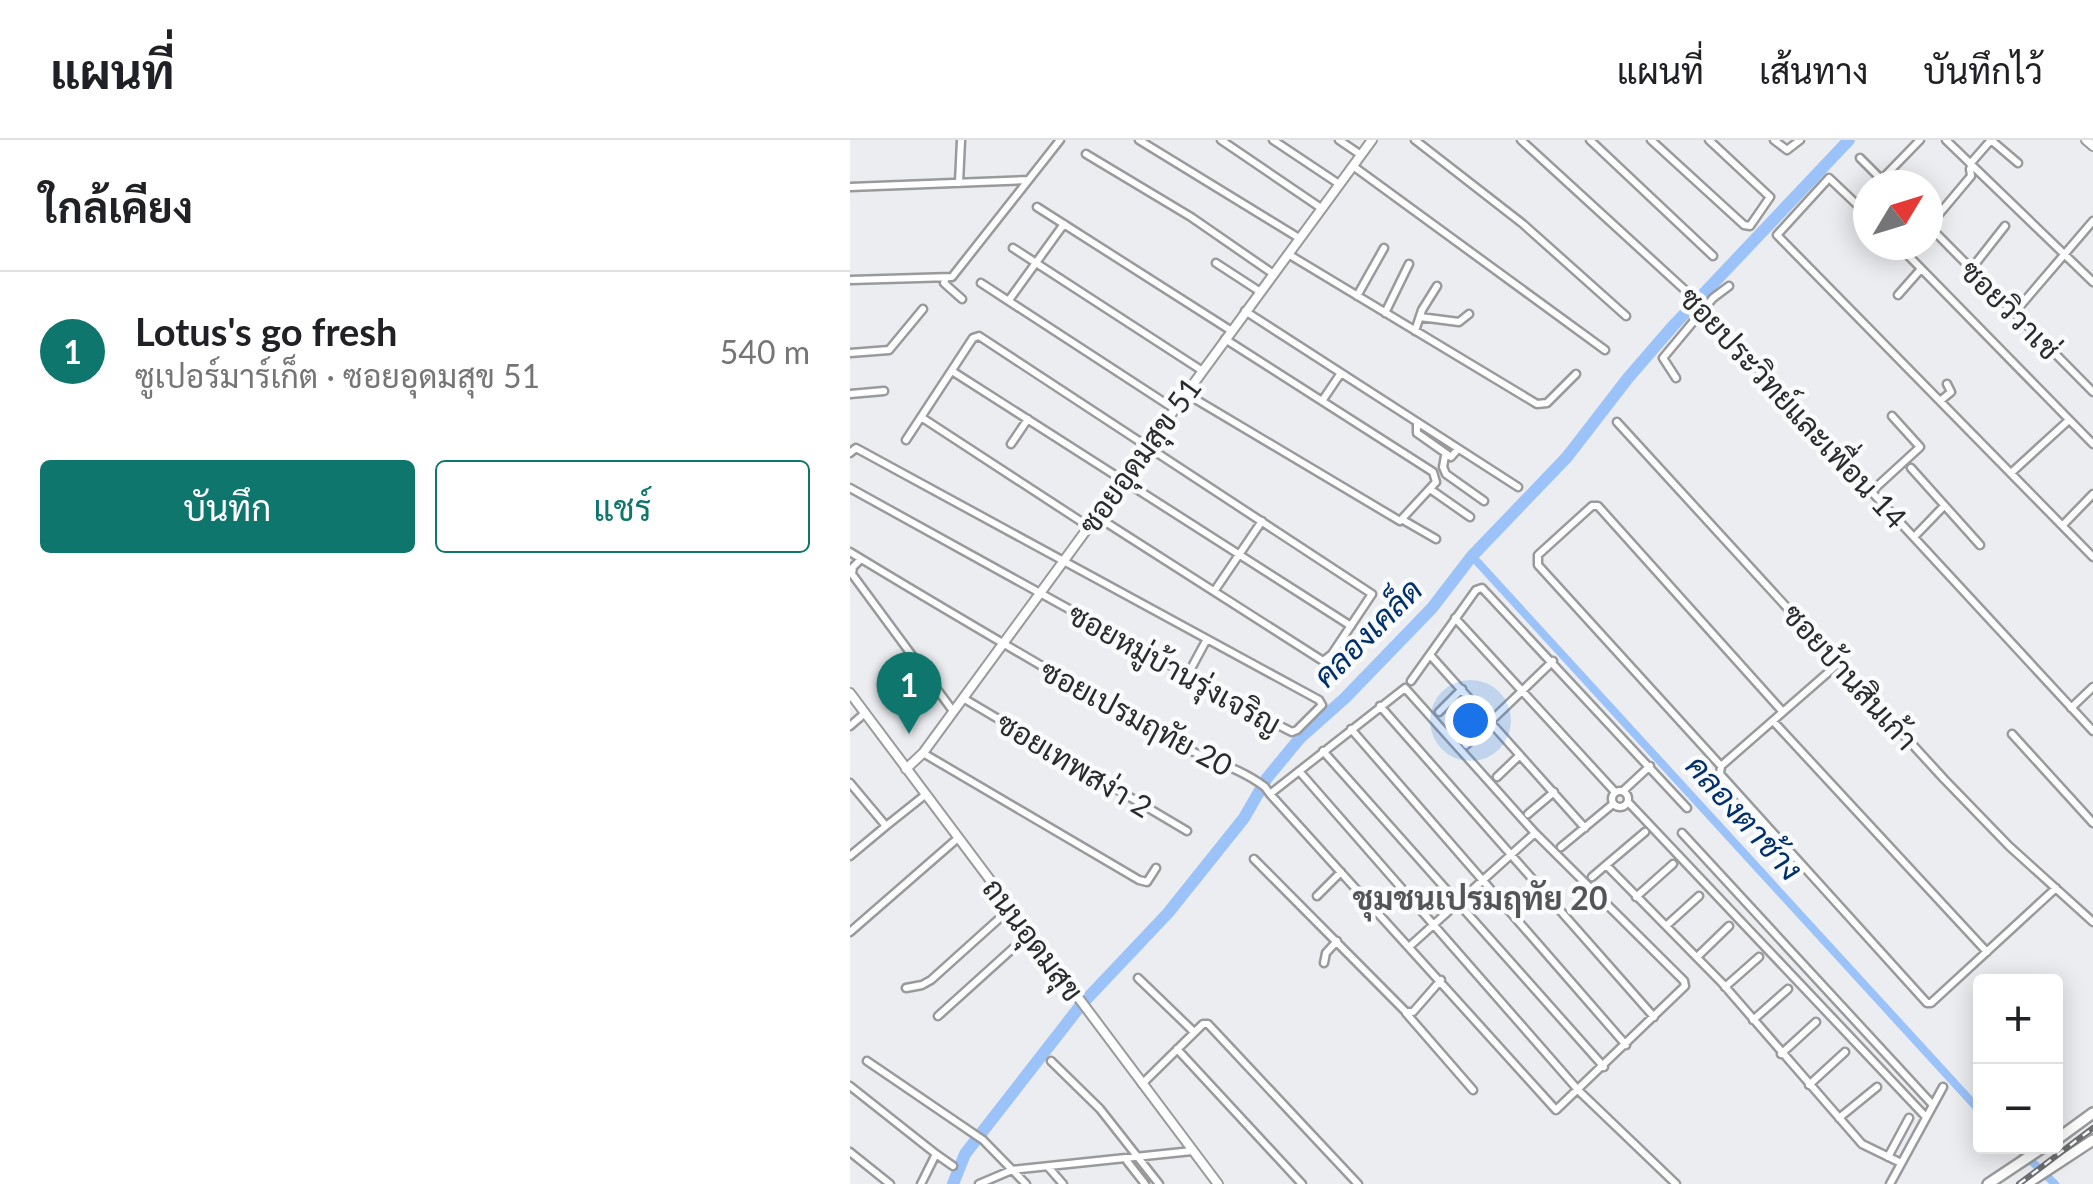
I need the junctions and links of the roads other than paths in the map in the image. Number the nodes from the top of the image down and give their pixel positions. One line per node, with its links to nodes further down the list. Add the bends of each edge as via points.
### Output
1 (961, 140): 29 (street)
2 (1060, 140): 28 (street)
3 (1140, 140): 39 (street)
4 (1221, 140): 34 (street)
5 (1273, 140): 30 (street)
6 (1339, 140): 21 (street)
7 (1372, 140): 21 (street, ซอยอุดมสุข 51)
8 (1415, 140): 70 (street)
9 (1521, 140): 65 (street, ซอยประวิทย์และเพื่อน 14)
10 (1590, 140): 45 (street)
11 (1651, 140): 12 (street, via 1747,227 1770,198)
12 (1709, 140)
13 (1774, 140): 14 (street, via 1788,150)
14 (1800, 140)
15 (1920, 140): 27 (street)
16 (1943, 140): 24 (street); 35 (street, via 1972,172)
17 (1991, 140): 23 (street); 24 (street)
18 (2086, 140): 19 (street)
19 (2093, 146)
20 (1086, 154): 52 (street)
21 (1361, 155): 25 (street, ซอยอุดมสุข 51)
22 (1860, 158): 26 (street)
23 (2018, 163)
24 (1970, 164): 44 (street)
25 (1353, 166): 30 (street, ซอยอุดมสุข 51); 74 (street)
26 (1872, 170)
27 (1894, 170)
28 (1030, 180): 29 (street); 54 (street)
29 (959, 183): 31 (street)
30 (1340, 184): 34 (street, ซอยอุดมสุข 51)
31 (850, 187)
32 (1853, 200): 87 (street, via 1830,178 1777,235)
33 (1037, 207): 37 (street)
34 (1321, 208): 39 (street, ซอยอุดมสุข 51)
35 (1943, 208)
36 (2093, 221): 44 (street)
37 (1064, 224): 47 (street); 73 (street)
38 (2005, 226): 50 (street)
39 (1298, 238): 43 (street, ซอยอุดมสุข 51)
40 (1943, 240): 50 (street, ซอยวิวาเช่)
41 (1014, 248): 47 (street)
42 (1384, 248): 61 (street)
43 (1287, 253): 52 (street, ซอยอุดมสุข 51); 61 (street)
44 (2062, 255): 56 (street); 67 (street)
45 (1713, 256)
46 (1912, 260): 51 (street)
47 (1036, 263): 63 (street); 76 (street)
48 (1216, 263): 59 (street)
49 (1409, 264): 68 (street)
50 (1972, 268): 67 (street, ซอยวิวาเช่)
51 (1921, 269): 60 (street); 92 (street)
52 (1272, 274): 59 (street, ซอยอุดมสุข 51)
53 (850, 280): 54 (street)
54 (945, 280): 62 (street)
55 (981, 282): 63 (street)
56 (2093, 282)
57 (1437, 286): 71 (street)
58 (1730, 286): 65 (street)
59 (1259, 291): 66 (street, ซอยอุดมสุข 51)
60 (1898, 295)
61 (1356, 296): 68 (street)
62 (962, 300)
63 (1009, 300): 88 (street)
64 (923, 309): 75 (street, via 890,350)
65 (1703, 309): 80 (street, via 1663,358); 108 (street, ซอยประวิทย์และเพื่อน 14)
66 (1244, 311): 73 (street, ซอยอุดมสุข 51); 78 (street)
67 (2015, 312): 83 (street, ซอยวิวาเช่)
68 (1385, 313): 72 (street)
69 (1469, 314): 71 (street, via 1459,322)
70 (1626, 316)
71 (1420, 317): 72 (street)
72 (1415, 331): 79 (street, via 1541,405)
73 (1227, 334): 76 (street, ซอยอุดมสุข 51); 86 (street)
74 (1605, 350)
75 (850, 353)
76 (1201, 370): 84 (street, ซอยอุดมสุข 51)
77 (952, 371): 90 (street); 91 (street); 98 (street, via 979,336)
78 (1342, 373): 86 (street); 93 (street)
79 (1576, 374)
80 (1676, 378)
81 (1947, 384): 87 (street, via 1951,392)
82 (884, 390): 85 (street)
83 (2093, 392)
84 (1184, 393): 88 (street, ซอยอุดมสุข 51); 114 (street)
85 (850, 394)
86 (1322, 401): 107 (street, via 1433,472)
87 (1940, 401): 103 (street)
88 (1173, 408): 98 (street, ซอยอุดมสุข 51)
89 (1892, 416): 108 (street, via 1920,447)
90 (921, 417): 95 (street); 117 (street)
91 (1028, 419): 96 (street); 104 (street)
92 (2069, 420): 97 (street); 103 (street)
93 (1417, 422): 99 (street); 101 (street, via 1418,434)
94 (1618, 422): 134 (street, ซอยบ้านสินเก้า)
95 (906, 440)
96 (1012, 444)
97 (2093, 444)
98 (1146, 446): 104 (street, ซอยอุดมสุข 51); 115 (street)
99 (1458, 449): 101 (street); 105 (street)
100 (850, 454): 125 (street, via 856,448)
101 (1446, 456): 110 (street, via 1446,474)
102 (1910, 468): 111 (street)
103 (2011, 472): 116 (street)
104 (1120, 481): 112 (street, ซอยอุดมสุข 51); 122 (street)
105 (1518, 487)
106 (850, 488): 127 (street, ซอยหมู่บ้านรุ่งเจริญ)
107 (1430, 489): 113 (street); 114 (street)
108 (1872, 491): 118 (street, ซอยประวิทย์และเพื่อน 14)
109 (2093, 494): 116 (street)
110 (1484, 501)
111 (1944, 506): 118 (street); 120 (street)
112 (1095, 516): 117 (street, ซอยอุดมสุข 51); 126 (street)
113 (1470, 517)
114 (1403, 520): 119 (street)
115 (1262, 521): 122 (street); 129 (street, via 1372,592)
116 (2062, 525): 123 (street)
117 (1088, 526): 125 (street, ซอยอุดมสุข 51)
118 (1915, 536): 143 (street, ซอยประวิทย์และเพื่อน 14)
119 (1436, 539)
120 (1980, 545)
121 (850, 552): 124 (street, ซอยเปรมฤทัย 20)
122 (1238, 556): 126 (street); 129 (street)
123 (2093, 557)
124 (862, 558): 131 (street, ซอยเปรมฤทัย 20); 144 (street, via 852,574)
125 (1064, 559): 127 (street, ซอยอุดมสุข 51); 130 (street)
126 (1215, 590): 129 (street, via 1323,662)
127 (1039, 593): 131 (street, ซอยอุดมสุข 51); 135 (street, ซอยหมู่บ้านรุ่งเจริญ)
128 (1455, 618): 132 (street); 133 (street, via 1481,588); 139 (street)
129 (1350, 626)
130 (1207, 639): 135 (street); 135 (street, ซอยหมู่บ้านรุ่งเจริญ, via 1322,705 1292,732)
131 (1002, 644): 141 (street, ซอยอุดมสุข 51); 164 (street, ซอยเปรมฤทัย 20)
132 (1431, 656): 136 (street); 138 (street)
133 (1553, 661): 139 (street); 158 (street)
134 (1840, 663): 145 (street); 190 (street, ซอยบ้านสินเก้า)
135 (1187, 676)
136 (1411, 681)
137 (2093, 687): 143 (street)
138 (1462, 689): 146 (street); 148 (street)
139 (1523, 691): 148 (street); 165 (street)
140 (850, 693): 147 (street, ถนนอุดมสุข)
141 (963, 698): 144 (street, ซอยอุดมสุข 51); 175 (street, ซอยเทพสง่า 2)
142 (1380, 706): 151 (street); 177 (street, via 1407,688); 182 (street)
143 (2071, 708): 152 (street, ซอยประวิทย์และเพื่อน 14)
144 (953, 711): 156 (street, ซอยอุดมสุข 51)
145 (1782, 711): 149 (street); 159 (street, via 1592,506 1538,555 1538,565)
146 (1439, 712)
147 (864, 713): 150 (street); 160 (street, ถนนอุดมสุข)
148 (1492, 720): 154 (street); 157 (street)
149 (1773, 721): 159 (street); 206 (street)
150 (850, 726)
151 (1350, 729): 155 (street); 189 (street)
152 (2093, 731)
153 (2012, 734): 172 (street)
154 (1466, 745)
155 (1324, 751): 161 (street); 194 (street)
156 (923, 753): 160 (street, ซอยอุดมสุข 51); 186 (street, via 1139,880 1147,882)
157 (1520, 755): 162 (street); 166 (street)
158 (1650, 766): 165 (street); 170 (street)
159 (1720, 766): 206 (street, via 1720,774 1927,1003)
160 (906, 769): 167 (street, ถนนอุดมสุข)
161 (1299, 770): 164 (street); 197 (street)
162 (1497, 777)
163 (850, 783): 173 (street)
164 (1265, 788): 187 (street, ซอยเปรมฤทัย 20)
165 (1619, 791): 168 (street); 169 (street)
166 (1554, 792): 171 (street); 174 (street)
167 (926, 795): 173 (street); 179 (street, ถนนอุดมสุข)
168 (1628, 802): 169 (street, via 1622,808); 237 (street)
169 (1614, 804): 174 (street)
170 (1687, 808)
171 (1528, 814)
172 (2093, 823)
173 (886, 826): 181 (street)
174 (1585, 828): 180 (street)
175 (1188, 831)
176 (1644, 832): 184 (street)
177 (1535, 833): 182 (street); 217 (street, via 1684,981)
178 (1682, 833): 235 (street)
179 (958, 838): 195 (street, ถนนอุดมสุข); 200 (street)
180 (1561, 847)
181 (850, 856)
182 (1510, 856): 189 (street); 217 (street)
183 (1254, 858): 202 (street)
184 (1606, 864): 188 (street); 193 (street)
185 (1672, 864): 193 (street)
186 (1156, 868)
187 (1341, 872): 191 (street); 204 (street, ซอยเปรมฤทัย 20)
188 (1592, 878)
189 (1483, 880): 194 (street); 221 (street)
190 (2056, 888): 196 (street, ซอยบ้านสินเก้า); 206 (street)
191 (1317, 896)
192 (1699, 896): 198 (street)
193 (1636, 897): 198 (street)
194 (1458, 903): 197 (street); 227 (street)
195 (1011, 908): 201 (street, ถนนอุดมสุข); 213 (street, via 932,980)
196 (2093, 922)
197 (1433, 925): 204 (street); 234 (street)
198 (1666, 926): 207 (street)
199 (1729, 926): 207 (street)
200 (850, 932)
201 (1030, 933): 216 (street); 228 (street, ถนนอุดมสุข)
202 (1336, 941): 205 (street); 215 (street)
203 (1316, 944): 205 (street)
204 (1410, 946): 211 (street, ซอยเปรมฤทัย 20)
205 (1326, 952): 209 (street)
206 (1987, 952)
207 (1697, 957): 212 (street)
208 (1759, 957): 212 (street)
209 (1324, 963)
210 (1138, 978): 220 (street)
211 (1441, 980): 215 (street); 234 (street, ซอยเปรมฤทัย 20, via 1555,1110)
212 (1725, 987): 218 (street)
213 (906, 988)
214 (1788, 989): 218 (street)
215 (1406, 1012): 233 (street)
216 (938, 1016)
217 (1654, 1017): 221 (street)
218 (1753, 1020): 224 (street)
219 (1816, 1022): 224 (street)
220 (1194, 1032): 222 (street); 263 (street, via 1208,1024)
221 (1626, 1044): 227 (street)
222 (1177, 1049): 228 (street); 262 (street)
223 (1845, 1052): 230 (street)
224 (1781, 1054): 230 (street)
225 (867, 1060): 252 (street, via 979,1137)
226 (1052, 1061): 247 (street)
227 (1604, 1066): 234 (street)
228 (1142, 1084): 242 (street, ถนนอุดมสุข)
229 (850, 1086): 244 (street)
230 (1809, 1086): 238 (street)
231 (1877, 1087): 238 (street)
232 (1943, 1087): 235 (street)
233 (1473, 1090)
234 (1579, 1092): 264 (street)
235 (1932, 1104): 237 (street)
236 (2093, 1115): 240 (main road)
237 (1926, 1117): 249 (street)
238 (1839, 1118): 246 (street, via 1862,1144)
239 (1909, 1118): 246 (street)
240 (2063, 1135)
241 (2093, 1139): 253 (main road)
242 (1192, 1151): 247 (street); 261 (street, ถนนอุดมสุข)
243 (850, 1152): 254 (street)
244 (936, 1154): 250 (street); 255 (street)
245 (2034, 1154): 266 (main road)
246 (1888, 1157): 249 (street)
247 (1140, 1158): 248 (street); 260 (street)
248 (1126, 1160): 251 (street); 259 (street)
249 (1902, 1164): 265 (street)
250 (953, 1166)
251 (1048, 1167): 252 (street); 258 (street)
252 (1012, 1170): 256 (street); 257 (street)
253 (2029, 1182)
254 (890, 1184)
255 (921, 1184)
256 (978, 1184)
257 (1026, 1184)
258 (1063, 1184)
259 (1145, 1184)
260 (1159, 1184)
261 (1218, 1184)
262 (1302, 1184)
263 (1358, 1184)
264 (1676, 1184)
265 (1890, 1184)
266 (1988, 1184)

